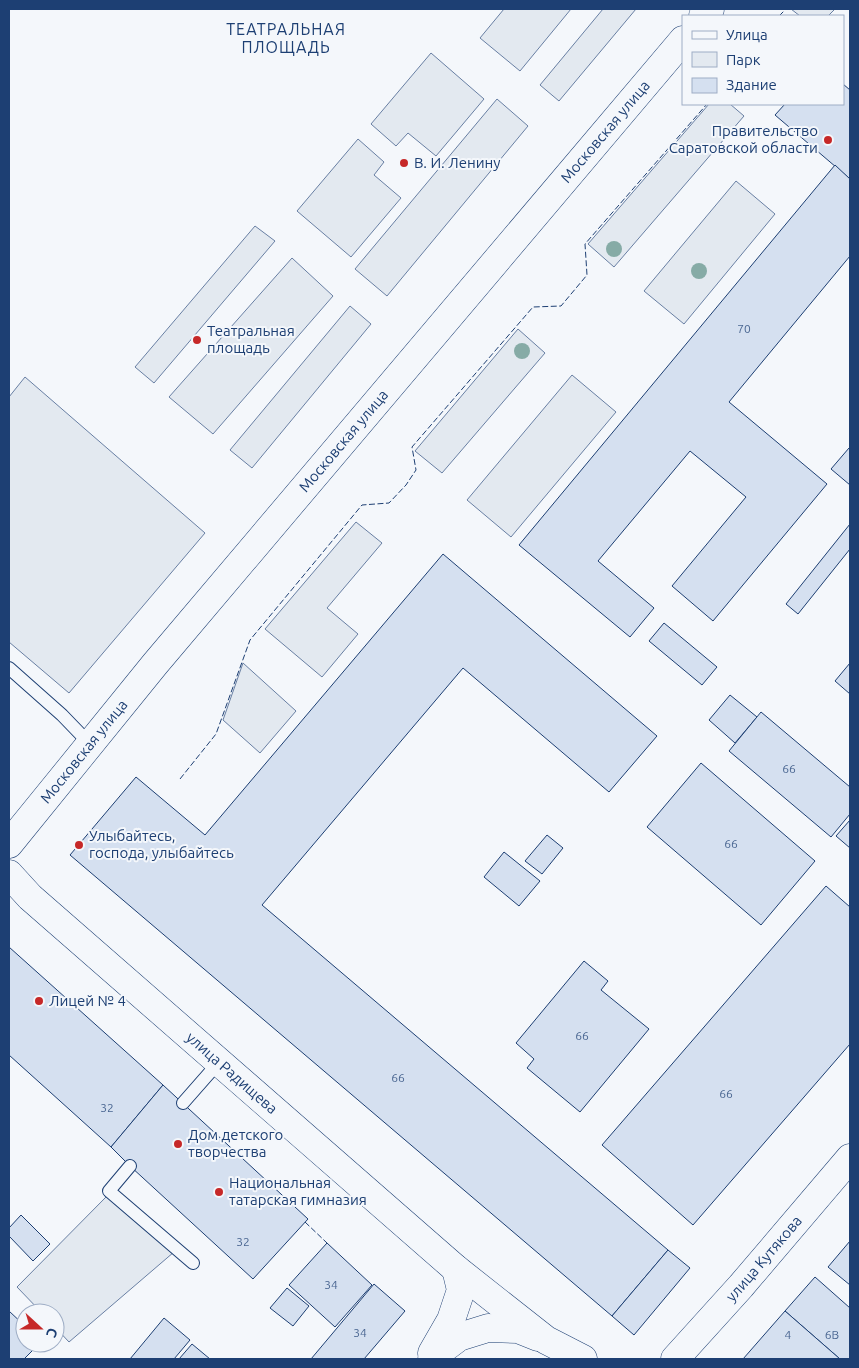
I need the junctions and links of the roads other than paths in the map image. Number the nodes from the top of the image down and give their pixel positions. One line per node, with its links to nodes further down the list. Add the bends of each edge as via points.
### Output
1 (682, 41): 3 (street, Московская улица)
2 (9, 668): 3 (lane)
3 (90, 744): 4 (street, Московская улица)
4 (9, 844)
5 (9, 874): 6 (street, улица Радищева, via 30,897)
6 (219, 1062): 7 (lane); 11 (street, улица Радищева)
7 (183, 1102)
8 (850, 1158): 16 (street, улица Кутякова)
9 (130, 1166): 10 (lane, via 109,1191)
10 (193, 1264)
11 (456, 1269): 12 (street, улица Радищева); 13 (street, via 461,1290 451,1320)
12 (546, 1340): 13 (street, via 518,1329 488,1328 459,1337); 14 (street); 15 (street)
13 (430, 1359)
14 (569, 1359)
15 (583, 1359)
16 (675, 1359)

